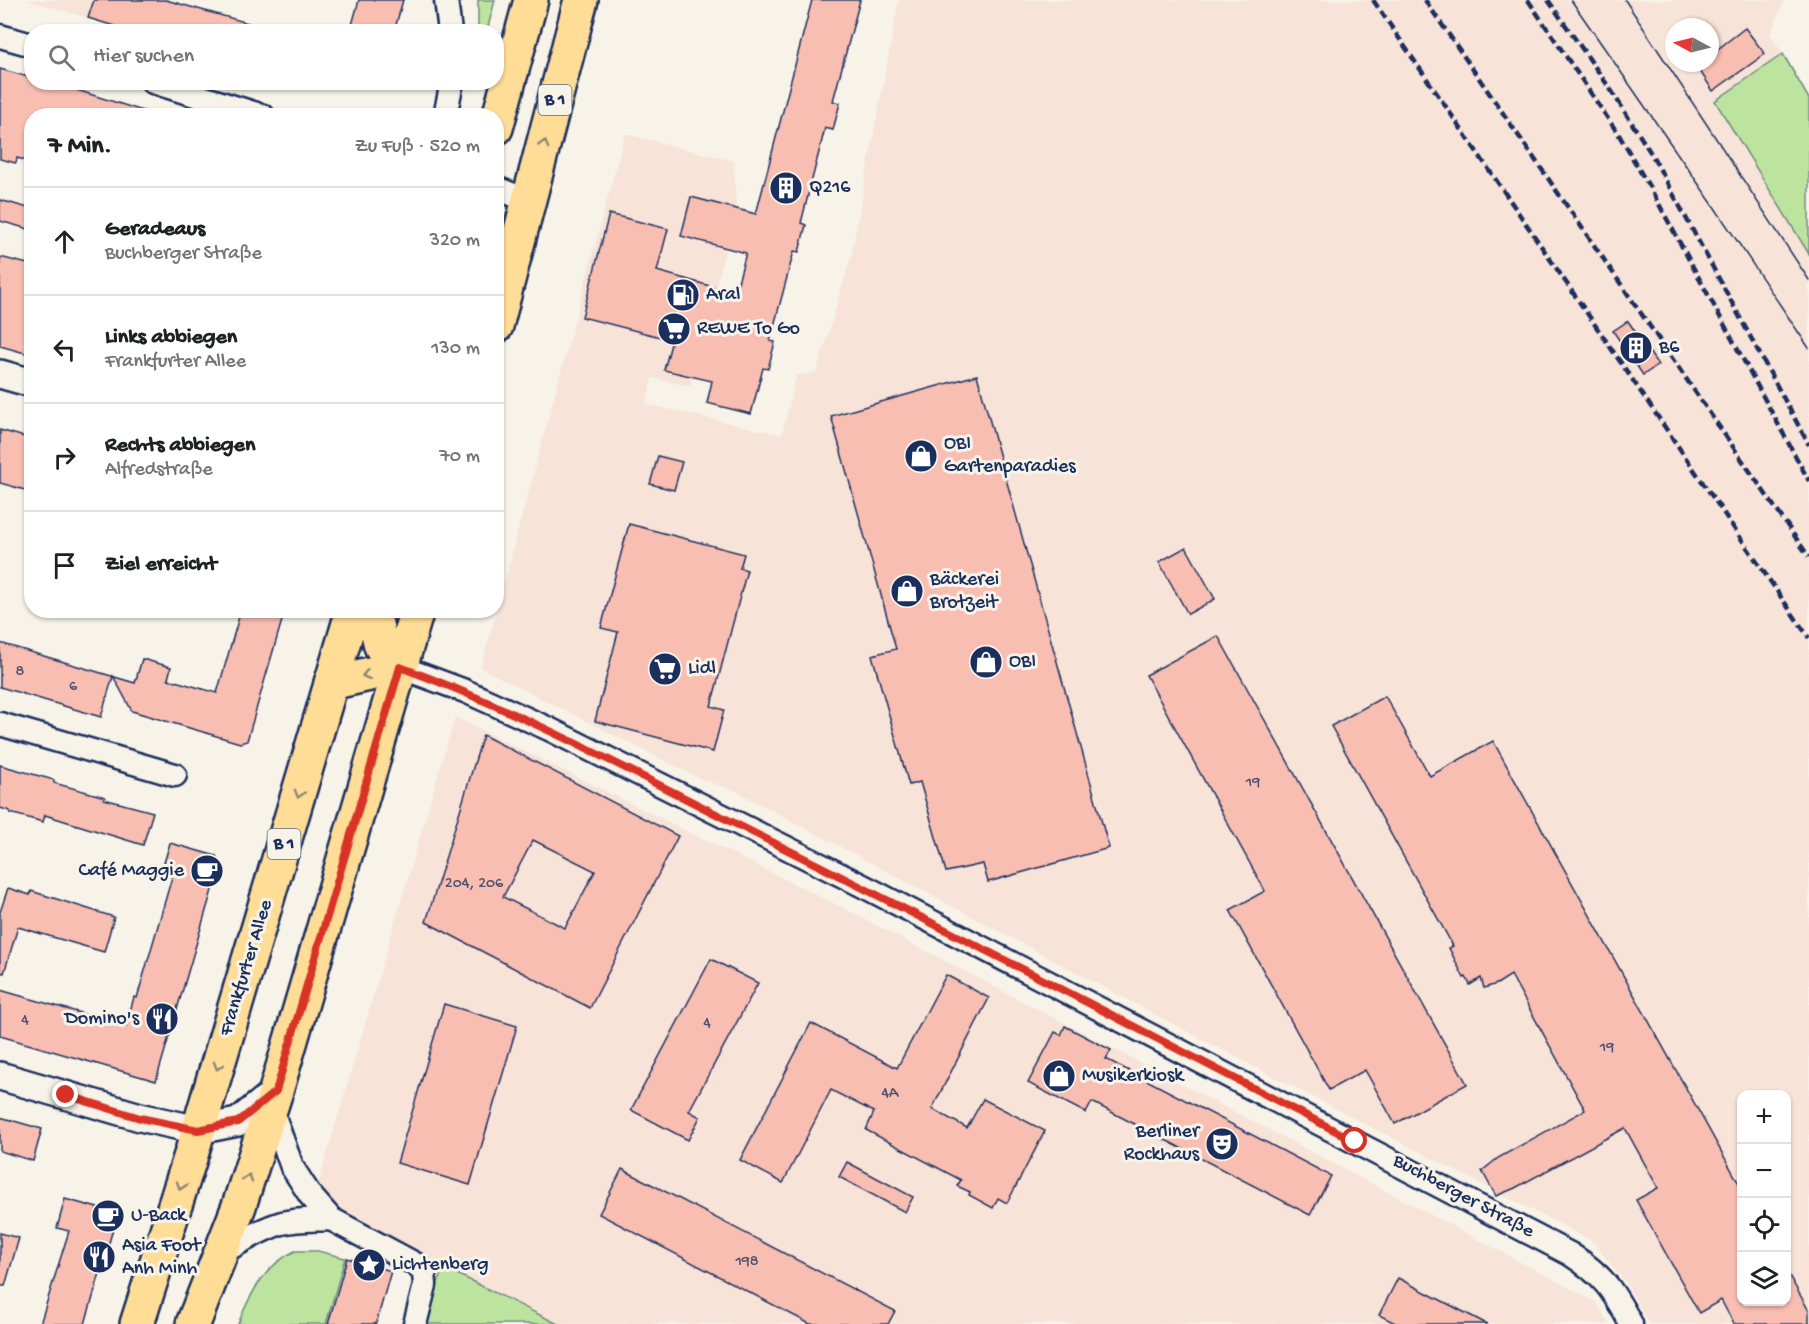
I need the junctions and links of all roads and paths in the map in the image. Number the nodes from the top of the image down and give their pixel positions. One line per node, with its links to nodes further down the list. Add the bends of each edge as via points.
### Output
1 (446, 0): 4 (street)
2 (531, 0): 11 (main road)
3 (581, 0): 13 (main road, B 1, one-way to 3)
4 (449, 24)
5 (0, 36): 6 (street)
6 (24, 43)
7 (179, 90): 9 (street)
8 (451, 90): 10 (street)
9 (237, 108)
10 (447, 108)
11 (501, 108)
12 (504, 191): 13 (street)
13 (529, 201): 14 (main road, B 1)
14 (504, 296)
15 (0, 374): 16 (street)
16 (24, 381)
17 (351, 618): 22 (main road, Frankfurter Allee / B 1)
18 (374, 618): 21 (main road, via 381,646)
19 (398, 618): 21 (main road)
20 (415, 618): 21 (main road)
21 (400, 667): 22 (main road, one-way to 22); 26 (main road); 33 (street, Buchberger Straße, via 549,729 871,890 1570,1254 1593,1269 1612,1289)
22 (331, 683): 27 (main road, Frankfurter Allee / B 1, one-way to 27)
23 (0, 724): 24 (street)
24 (175, 775)
25 (0, 1076): 27 (street, via 140,1118)
26 (274, 1100): 27 (street, via 238,1122); 28 (street, via 292,1167); 29 (main road, one-way to 26)
27 (198, 1130): 30 (main road, Frankfurter Allee / B 1, one-way to 30)
28 (331, 1219): 29 (street, via 281,1223); 32 (street, via 417,1265 424,1273 425,1285)
29 (221, 1253): 31 (main road)
30 (137, 1324)
31 (193, 1324)
32 (415, 1324)
33 (1631, 1324)

